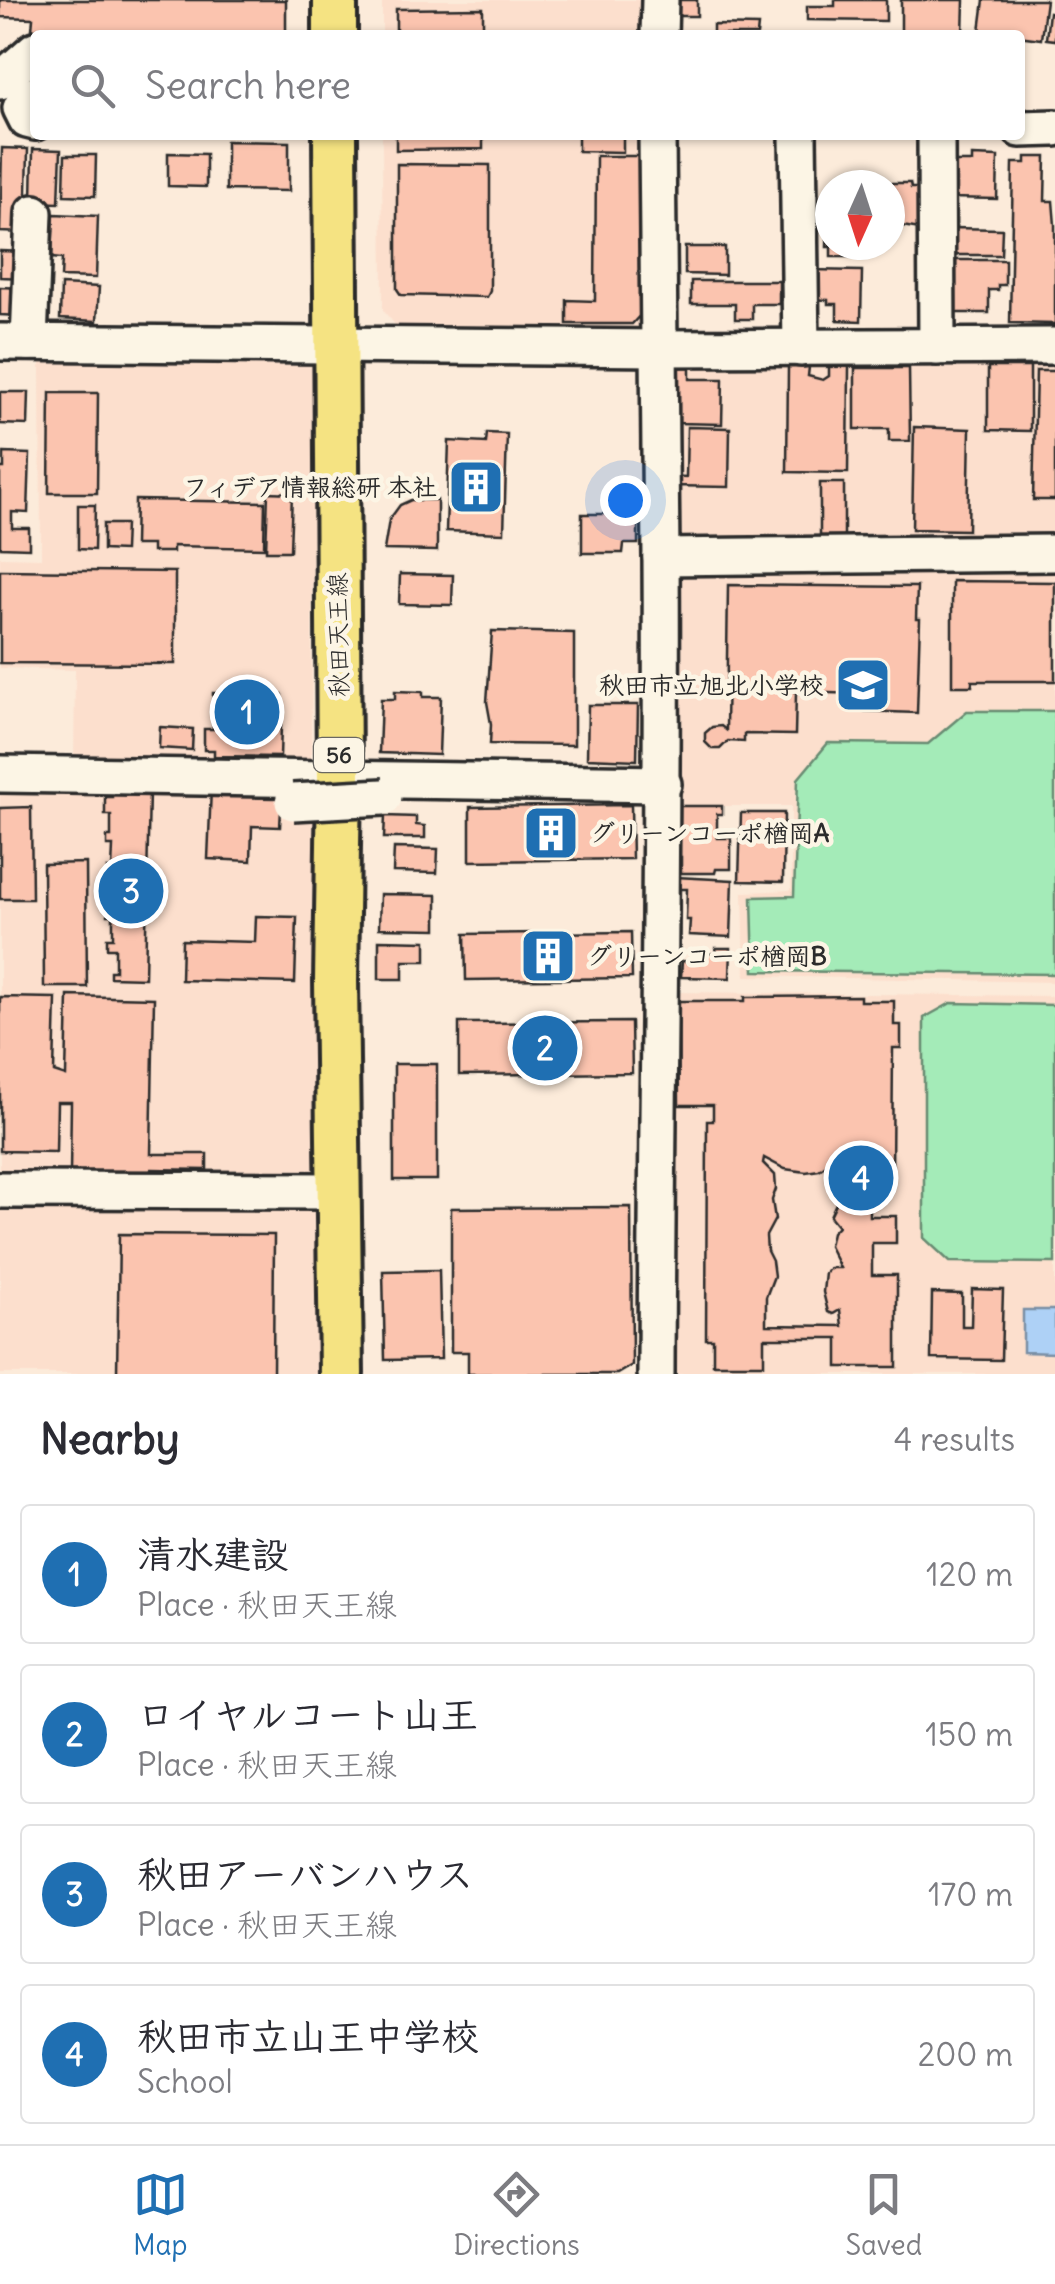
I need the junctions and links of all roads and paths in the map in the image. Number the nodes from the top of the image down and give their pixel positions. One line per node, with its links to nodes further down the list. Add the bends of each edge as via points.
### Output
1 (334, 0): 3 (main road)
2 (660, 0): 4 (street)
3 (334, 30)
4 (659, 30)
5 (30, 54): 6 (street)
6 (0, 80)
7 (30, 97): 8 (street, via 21,108)
8 (30, 121)
9 (1055, 128): 10 (street)
10 (1025, 129)
11 (334, 140): 17 (main road, 秋田天王線 / 56)
12 (658, 140): 20 (street)
13 (798, 140): 21 (street)
14 (936, 140): 19 (street)
15 (34, 213): 16 (street)
16 (15, 342): 17 (street)
17 (334, 346): 20 (street); 25 (main road, 秋田天王線 / 56)
18 (1055, 346): 19 (street)
19 (937, 347): 21 (street)
20 (658, 348): 21 (street); 23 (street)
21 (800, 348)
22 (1055, 553): 23 (street)
23 (661, 556): 26 (street)
24 (0, 774): 25 (street)
25 (339, 778): 26 (street); 30 (main road, 秋田天王線 / 56)
26 (663, 784): 32 (street)
27 (384, 797): 28 (street, bridge)
28 (293, 802)
29 (0, 1190): 30 (street)
30 (339, 1191): 31 (main road, 秋田天王線 / 56)
31 (341, 1374)
32 (656, 1374)

